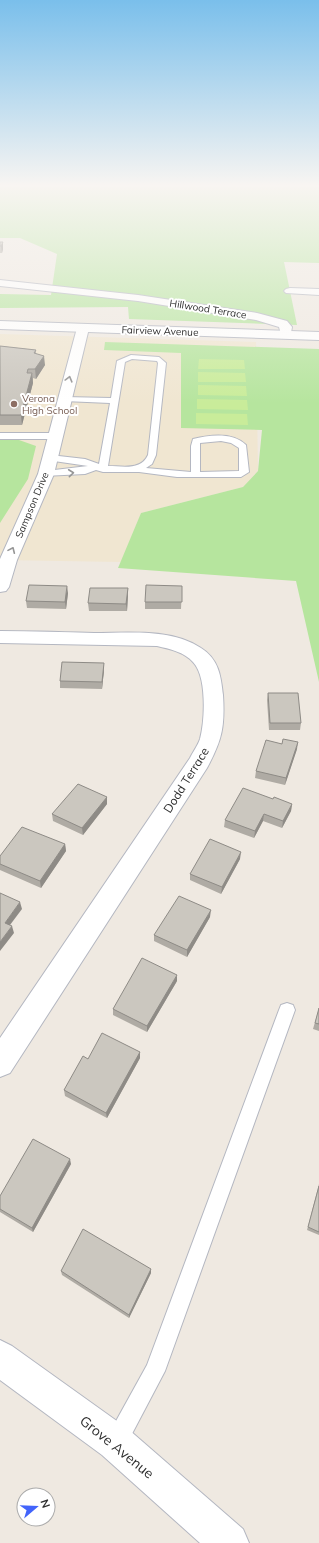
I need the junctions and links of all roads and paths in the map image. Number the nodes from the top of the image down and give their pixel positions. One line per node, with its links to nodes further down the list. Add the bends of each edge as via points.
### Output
1 (0, 283): 6 (street, Hillwood Terrace, via 138,298 257,317 283,324 286,327)
2 (290, 291): 3 (street)
3 (319, 292)
4 (1, 327): 5 (street, Fairview Avenue)
5 (83, 328): 6 (street, Fairview Avenue); 8 (street, Sampson Drive, one-way to 5)
6 (286, 335): 7 (street, Fairview Avenue)
7 (319, 336)
8 (64, 399): 9 (lane); 11 (street, Sampson Drive)
9 (114, 401): 13 (lane); 14 (lane, via 121,361 131,357 162,360 152,455 149,462)
10 (0, 436): 11 (lane)
11 (55, 436): 12 (street, Sampson Drive)
12 (50, 458): 13 (lane, via 76,460); 15 (street, Sampson Drive)
13 (99, 468): 14 (lane); 15 (lane, one-way to 13)
14 (139, 470): 16 (lane, via 158,474)
15 (46, 474): 17 (street, Sampson Drive, one-way to 15, via 8,560)
16 (196, 474): 16 (lane, via 241,474 244,472 243,447 233,440 196,441)
17 (0, 587)
18 (0, 637): 20 (street, Dodd Terrace, via 157,640 185,647 201,658 211,673 214,720 210,740 199,762)
19 (287, 1010): 22 (lane, via 155,1372)
20 (0, 1063)
21 (0, 1358): 22 (street, Grove Avenue)
22 (116, 1442): 23 (street, Grove Avenue)
23 (229, 1543)

